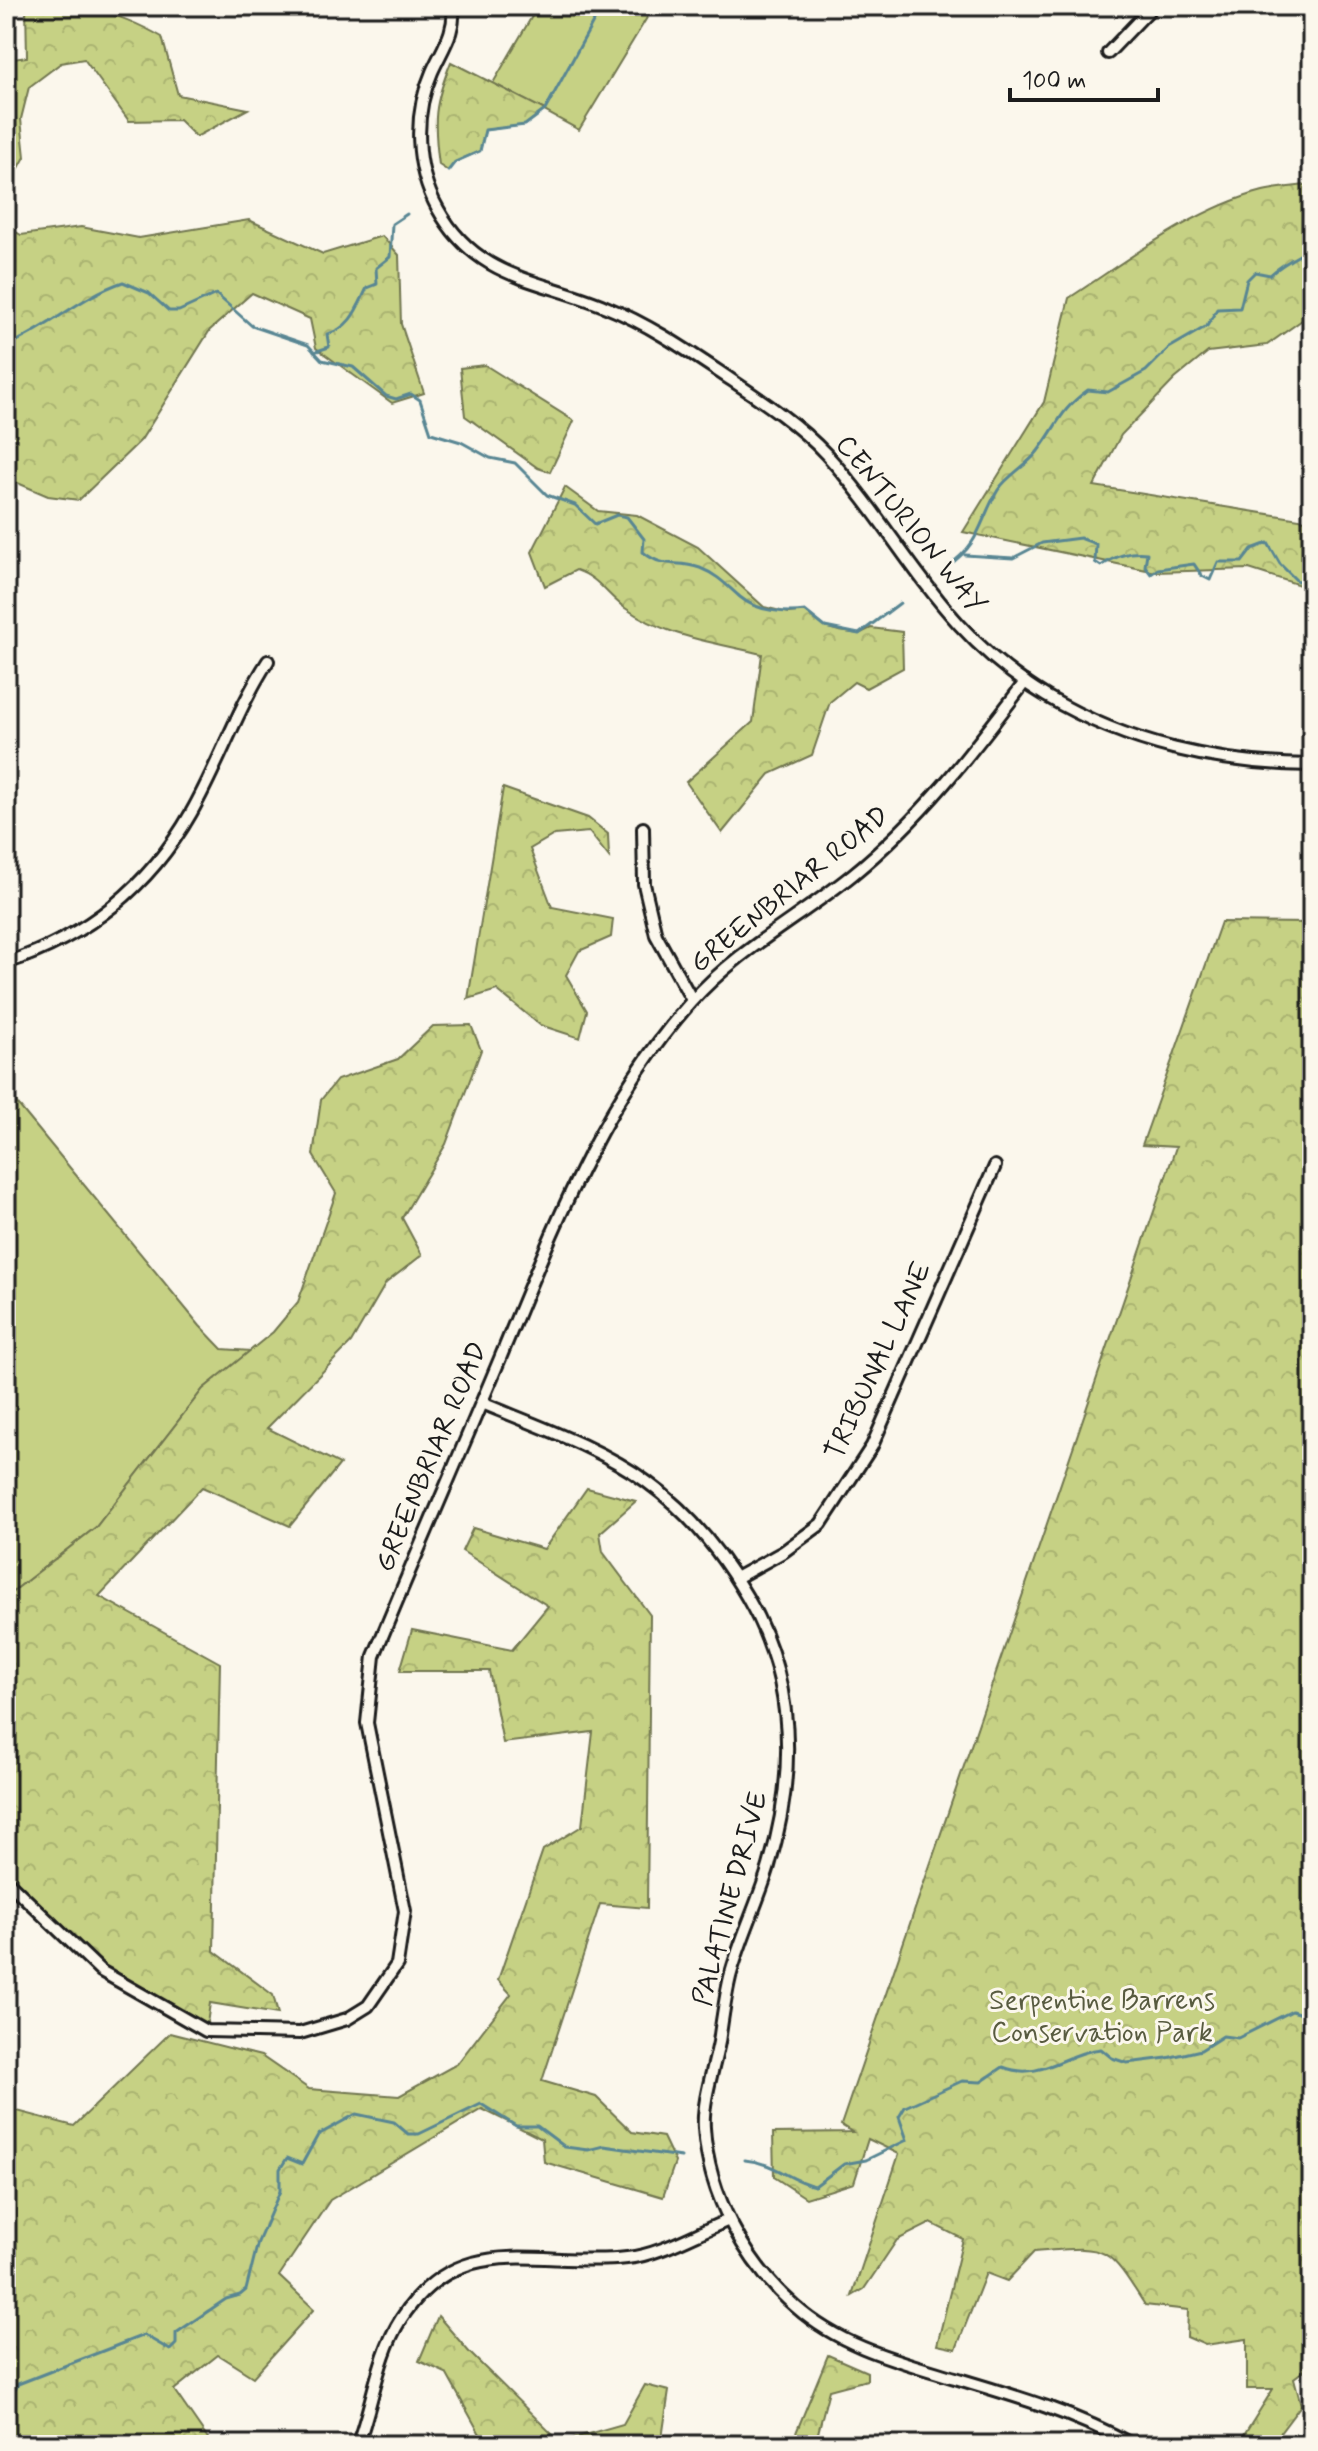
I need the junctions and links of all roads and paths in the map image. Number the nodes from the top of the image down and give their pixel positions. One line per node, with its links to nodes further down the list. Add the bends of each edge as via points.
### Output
1 (453, 6): 5 (street, CENTURION WAY, via 455,24 425,89 419,125 430,191 459,238 501,271 601,304 663,335 785,418 845,476 942,608)
2 (1153, 6): 3 (street)
3 (1108, 53)
4 (268, 661): 8 (street, via 190,814 156,865 91,924)
5 (1025, 682): 6 (street, CENTURION WAY, via 1099,724 1170,749 1229,761); 9 (street, GREENBRIAR ROAD, via 912,822 851,876 735,960)
6 (1312, 765)
7 (643, 828): 9 (street, via 644,884 656,935)
8 (6, 963)
9 (692, 1000): 11 (street, GREENBRIAR ROAD, via 613,1106 568,1198)
10 (995, 1166): 12 (street, TRIBUNAL LANE, via 872,1446 821,1524)
11 (482, 1403): 12 (street, PALATINE DRIVE, via 646,1481 709,1537); 13 (street, GREENBRIAR ROAD, via 374,1656 367,1723 405,1911 397,1964 368,2006 347,2019 300,2033 206,2031 101,1971)
12 (736, 1578): 14 (street, PALATINE DRIVE, via 763,1624 789,1723 787,1786 769,1866 731,1975 703,2127)
13 (6, 1880)
14 (729, 2220): 15 (street, via 630,2258 568,2261 510,2255 454,2269 431,2283 399,2321); 16 (street, PALATINE DRIVE, via 754,2262 795,2307 829,2331 866,2350 1099,2426)
15 (357, 2445)
16 (1133, 2445)

